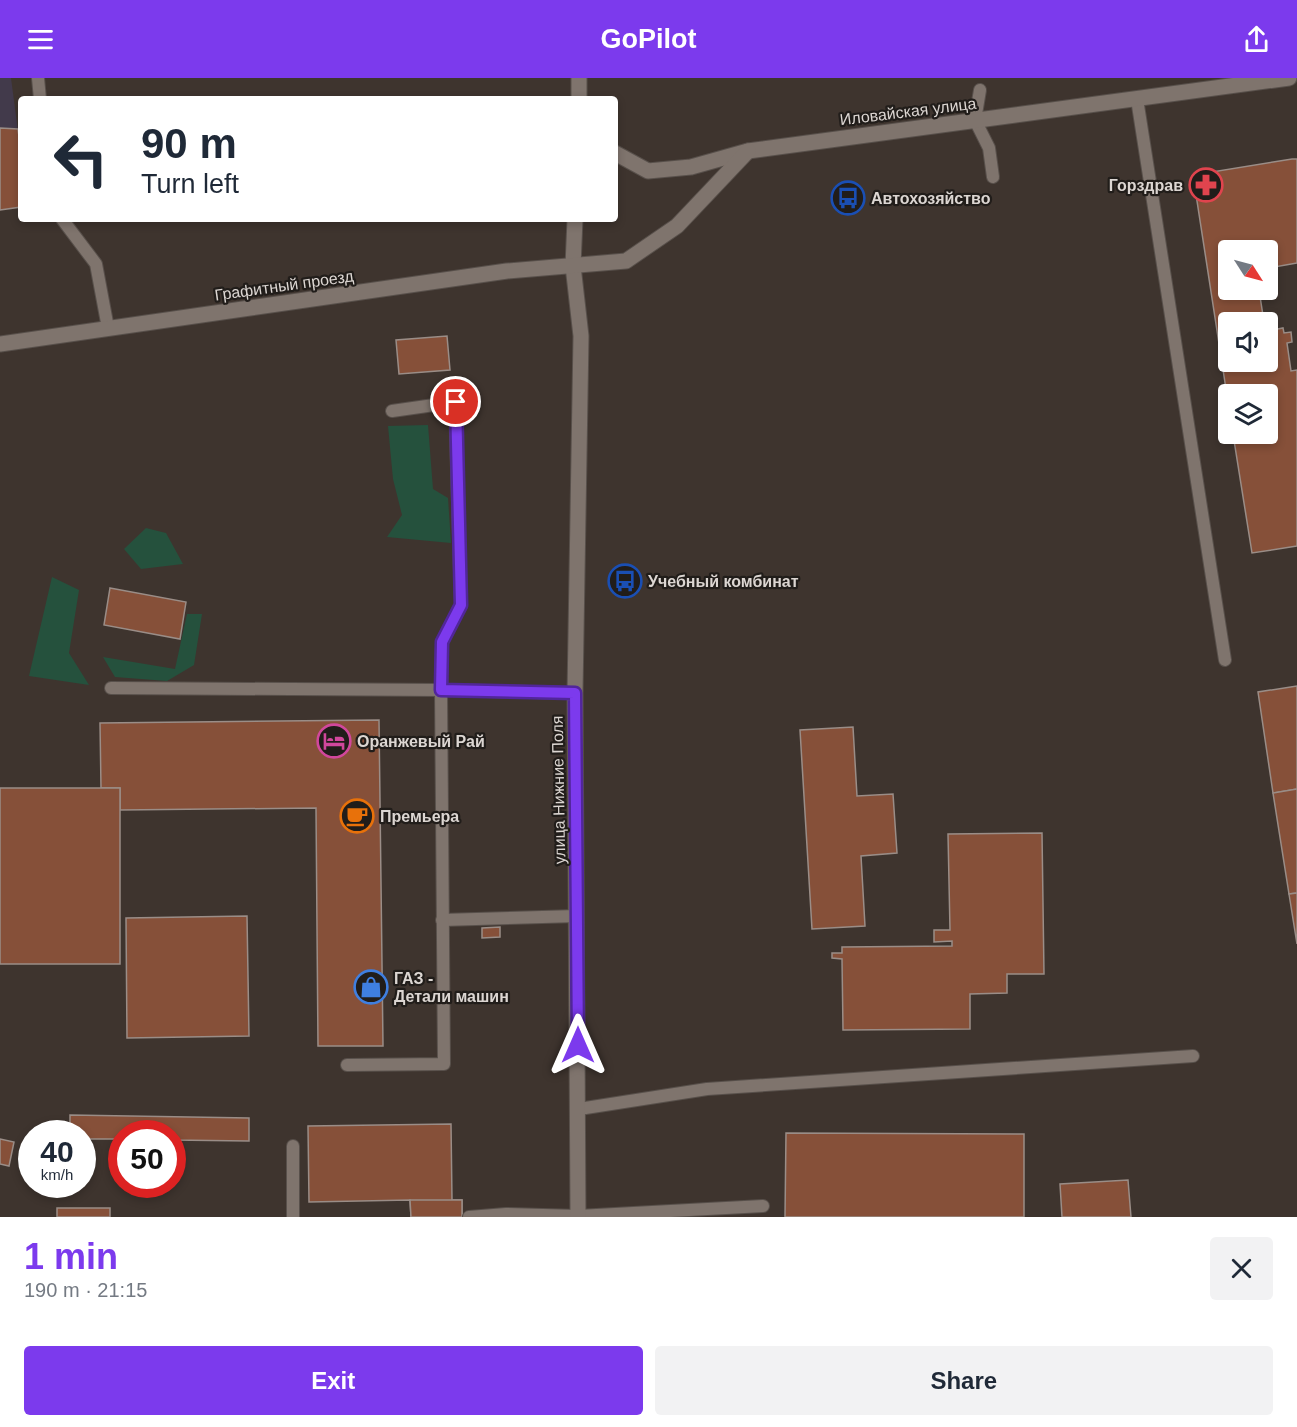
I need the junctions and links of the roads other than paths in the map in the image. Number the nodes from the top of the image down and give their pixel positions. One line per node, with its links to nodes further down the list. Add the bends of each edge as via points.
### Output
1 (38, 78): 5 (lane)
2 (579, 78): 6 (main road)
3 (1289, 78): 7 (main road, Иловайская улица)
4 (980, 90): 8 (lane)
5 (40, 96)
6 (579, 96)
7 (1137, 99): 8 (main road, Иловайская улица); 18 (lane)
8 (975, 120): 9 (main road, Иловайская улица); 11 (lane, via 989,148)
9 (748, 151): 10 (main road, Иловайская улица, via 691,167 648,171); 14 (main road, via 677,226 626,261)
10 (618, 155)
11 (993, 177)
12 (64, 222): 15 (lane, via 96,264)
13 (574, 222): 14 (main road, улица Нижние Поля)
14 (573, 266): 15 (main road, Графитный проезд); 21 (main road, улица Нижние Поля, via 581,336)
15 (108, 328): 16 (main road, Графитный проезд)
16 (0, 344)
17 (392, 411): 20 (lane, via 456,402 461,605 442,642)
18 (1225, 660)
19 (111, 688): 20 (lane)
20 (441, 690): 21 (lane); 23 (lane)
21 (575, 693): 22 (main road, улица Нижние Поля)
22 (577, 916): 23 (lane); 26 (main road, улица Нижние Поля)
23 (442, 920): 25 (lane, via 444,1064)
24 (1194, 1056): 26 (lane, via 706,1089)
25 (347, 1065)
26 (579, 1109): 31 (main road, улица Нижние Поля)
27 (293, 1146): 29 (lane)
28 (764, 1206): 31 (lane)
29 (293, 1217)
30 (469, 1217): 31 (lane)
31 (578, 1217)

